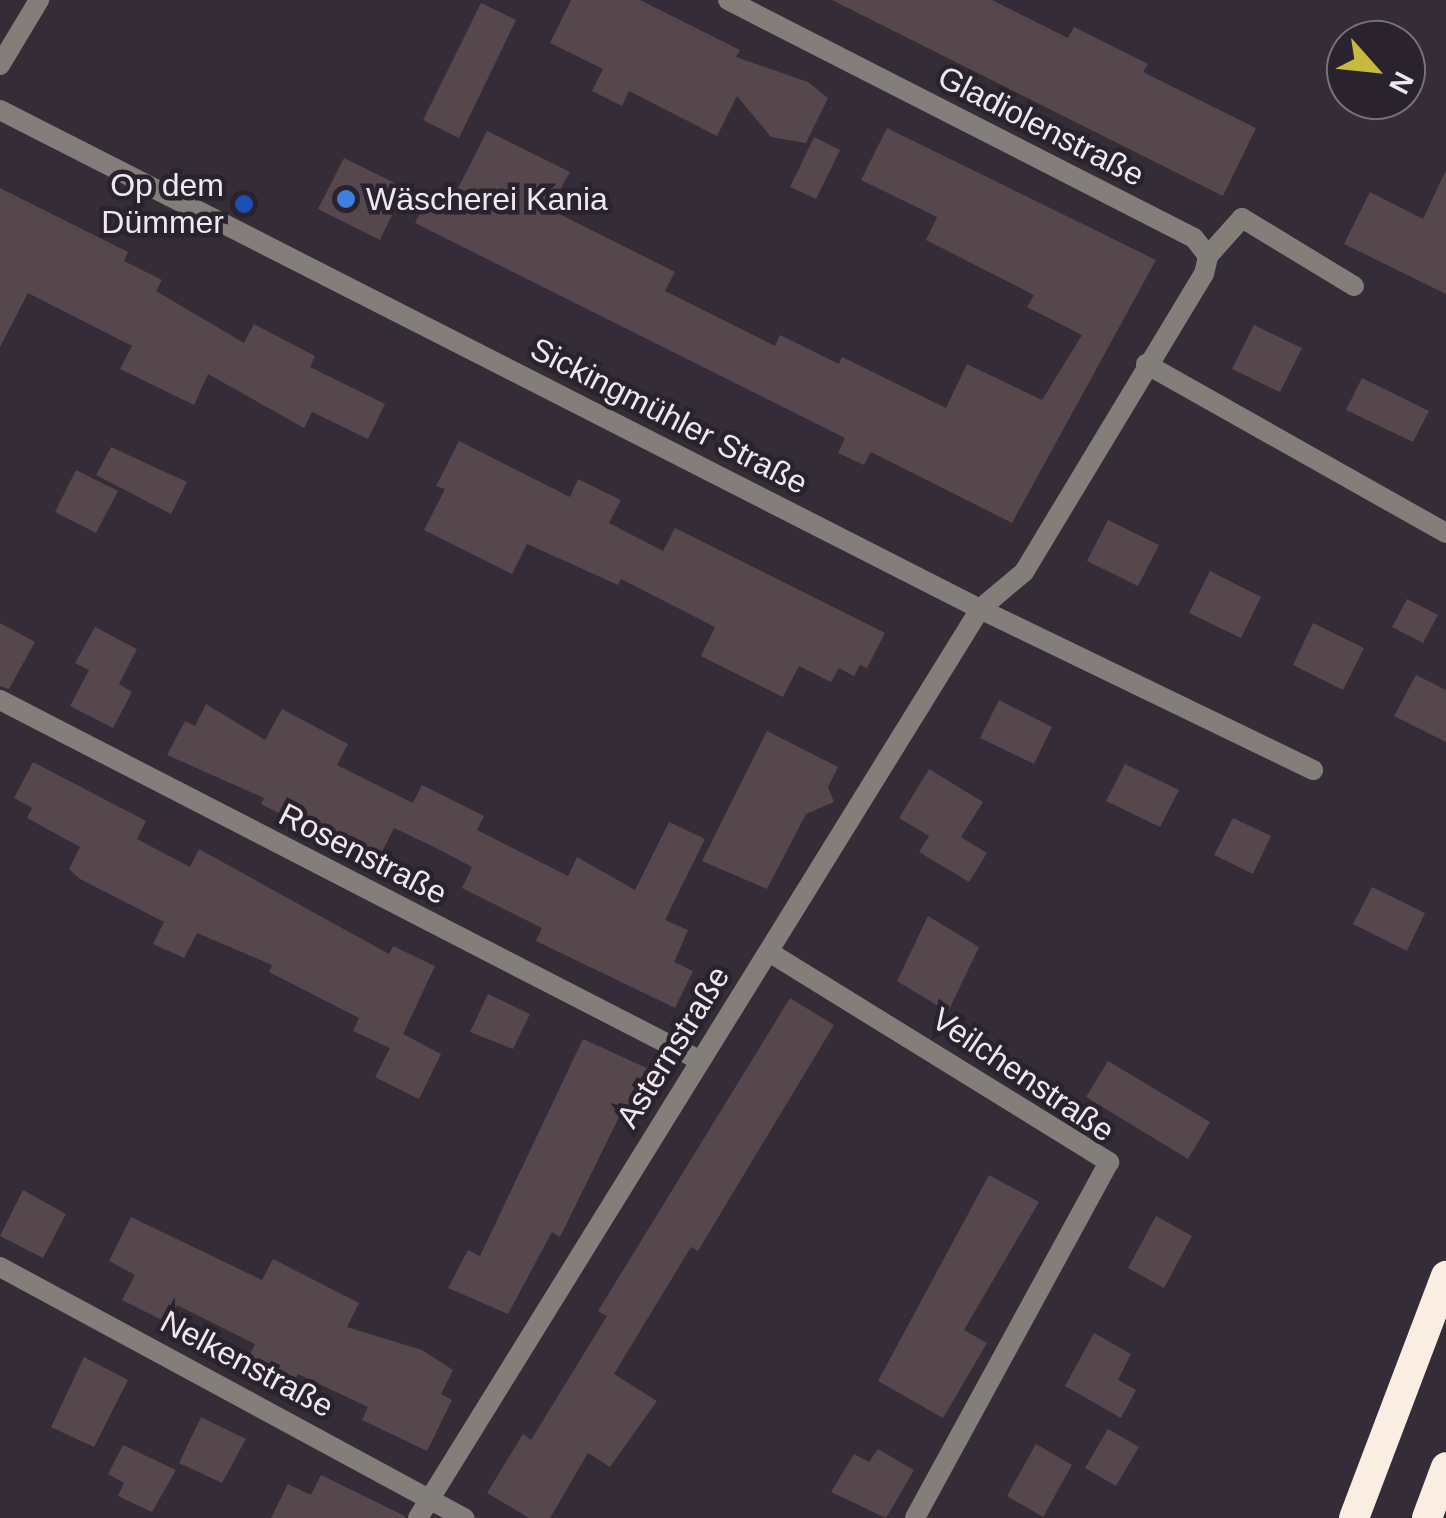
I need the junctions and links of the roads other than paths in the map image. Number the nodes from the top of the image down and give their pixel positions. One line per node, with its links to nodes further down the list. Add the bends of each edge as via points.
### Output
1 (39, 0): 3 (street)
2 (728, 0): 5 (street, Gladiolenstraße, via 1194,238)
3 (0, 65)
4 (0, 110): 9 (street, Sickingmühler Straße)
5 (1208, 256): 6 (street, via 1242,218); 7 (street, via 1204,274)
6 (1354, 286)
7 (1146, 364): 8 (street); 9 (street, via 1024,572)
8 (1446, 533)
9 (980, 609): 11 (street, Sickingmühler Straße); 12 (street, Asternstraße)
10 (0, 700): 13 (street, Rosenstraße)
11 (1314, 770)
12 (769, 952): 13 (street, Asternstraße); 20 (street, Veilchenstraße, via 1108,1162)
13 (699, 1060): 17 (street, Asternstraße)
14 (0, 1267): 17 (street, Nelkenstraße)
15 (1446, 1276): 21 (highway)
16 (1446, 1467): 22 (highway)
17 (432, 1496): 18 (street, Asternstraße); 19 (street, Nelkenstraße)
18 (418, 1518)
19 (464, 1518)
20 (916, 1518)
21 (1354, 1518)
22 (1427, 1518)

